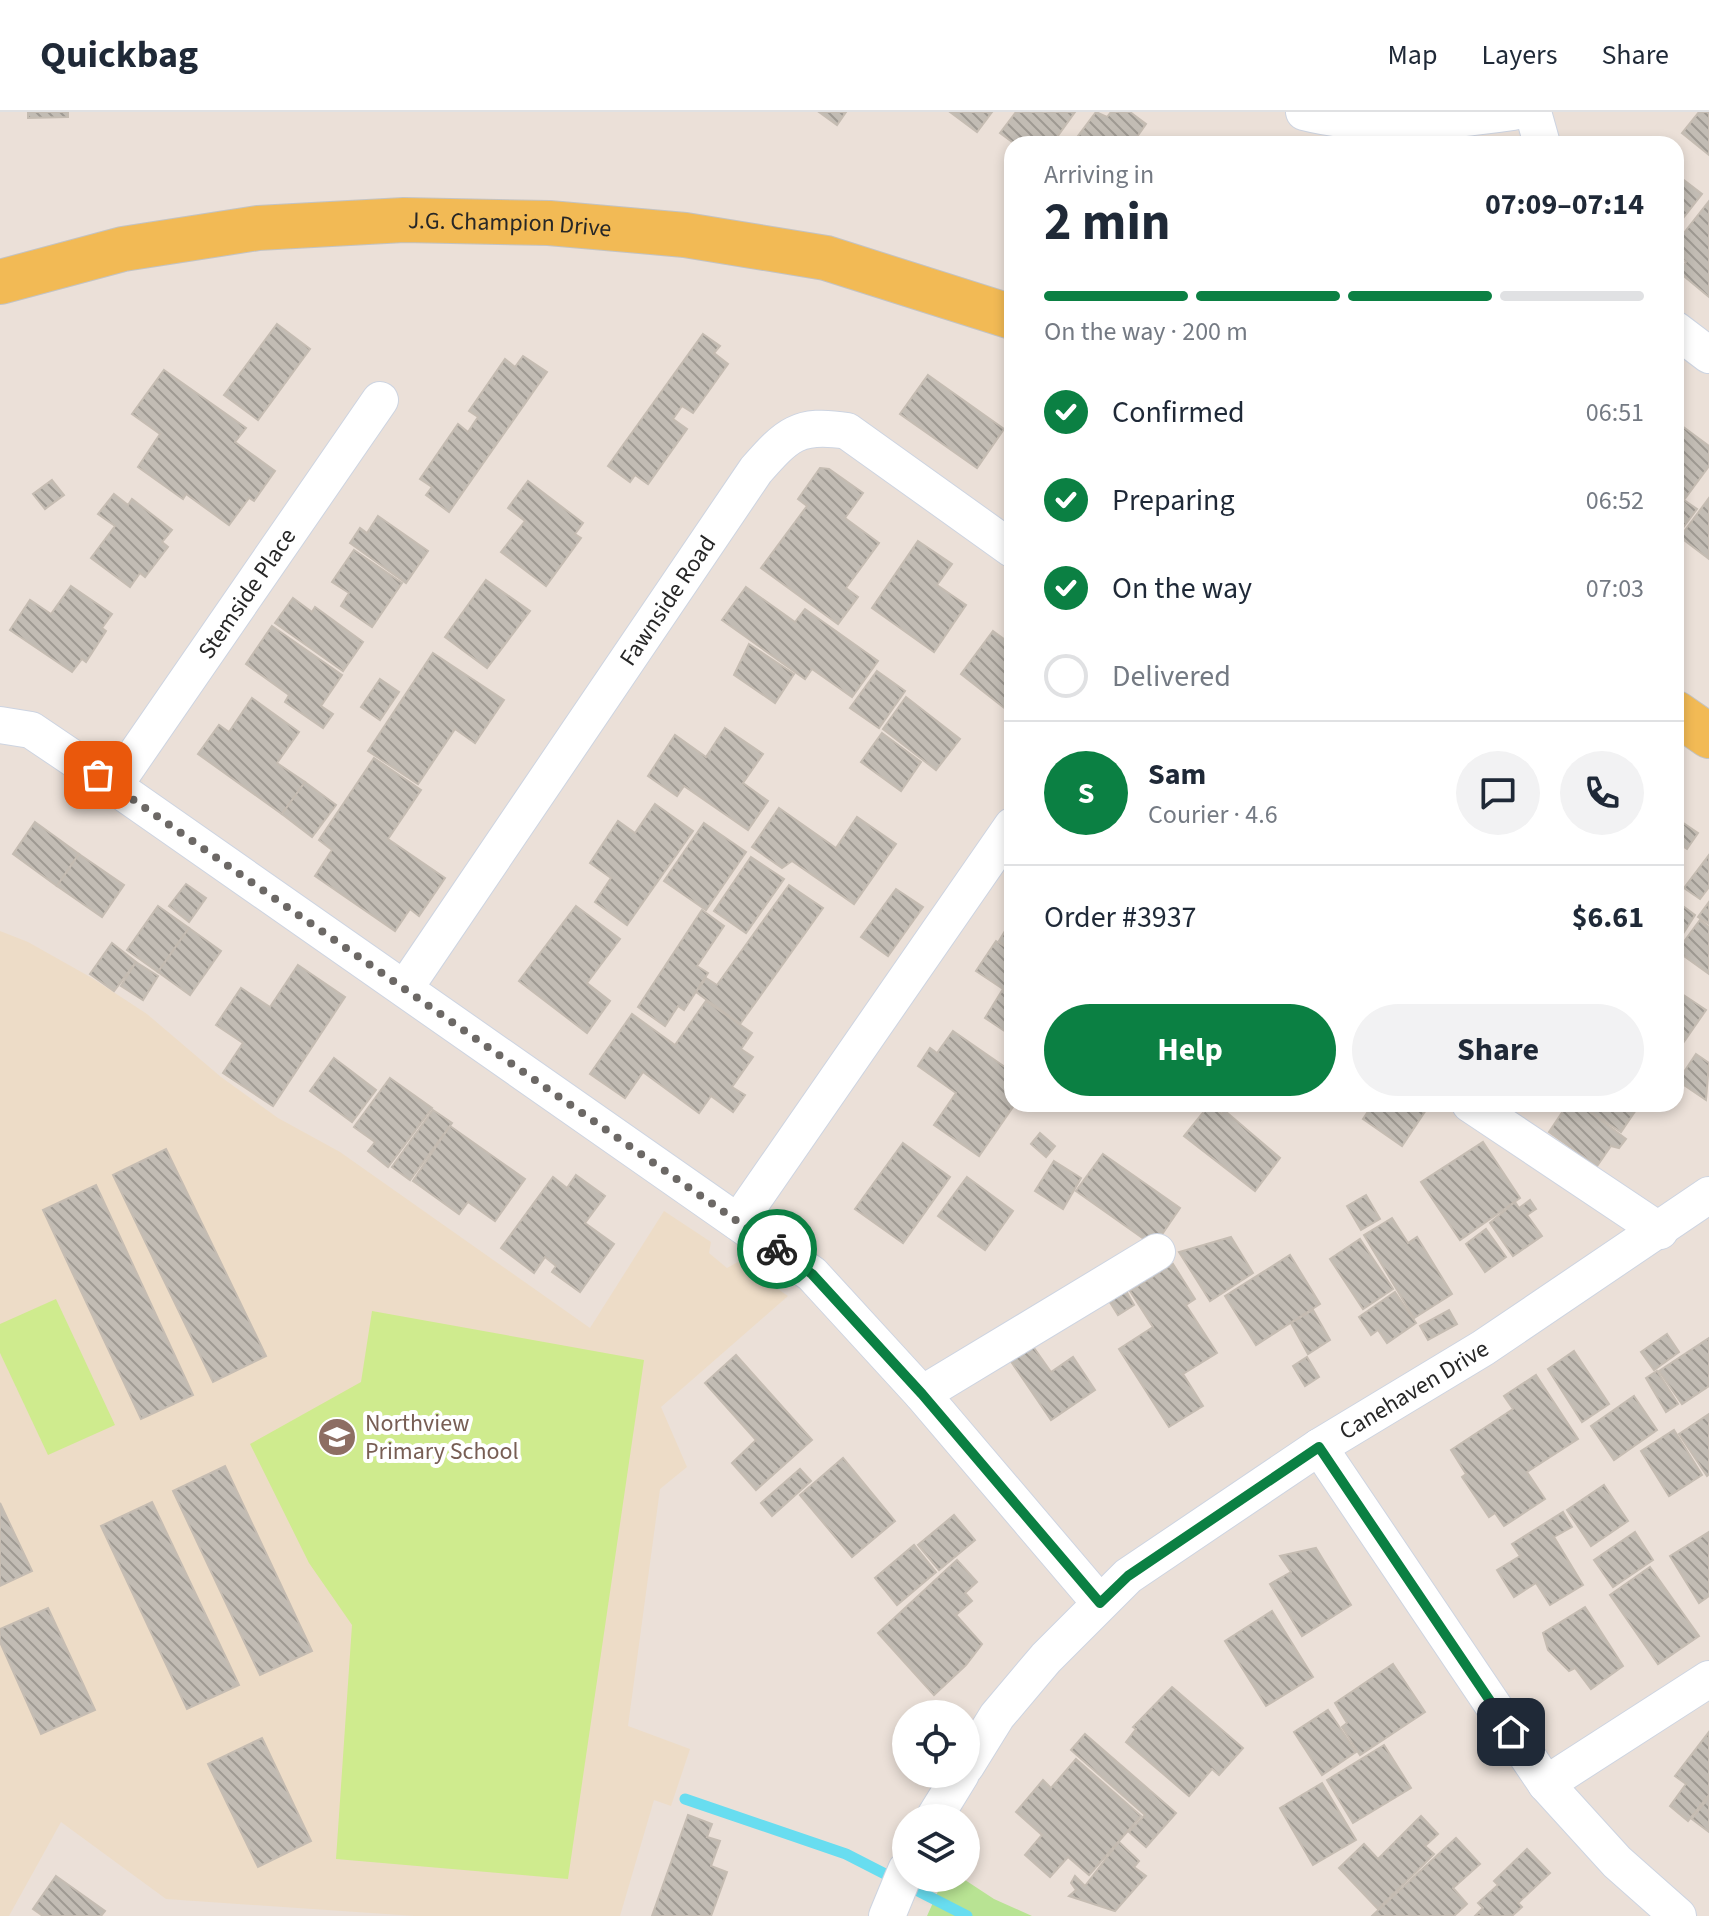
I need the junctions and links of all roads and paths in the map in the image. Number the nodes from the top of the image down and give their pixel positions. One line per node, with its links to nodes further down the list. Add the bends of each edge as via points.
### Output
1 (1304, 112): 2 (street, via 1331,119 1415,123)
2 (1513, 112)
3 (1533, 112): 4 (street)
4 (1540, 136)
5 (0, 282): 6 (main road, J.G. Champion Drive, via 123,249 258,228 404,220 549,223 685,235 826,258)
6 (1004, 314)
7 (1684, 336): 8 (street)
8 (1709, 355)
9 (380, 400): 14 (street, Stemside Place)
10 (1004, 543): 16 (street, Fawnside Road, via 847,431 819,426 798,430 756,470)
11 (1684, 719): 13 (main road)
12 (0, 725): 14 (street, via 31,730)
13 (1709, 736)
14 (114, 786): 16 (street)
15 (1004, 838): 19 (street)
16 (405, 988): 19 (street)
17 (1482, 1112): 20 (street)
18 (1709, 1195): 20 (street, Canehaven Drive)
19 (738, 1222): 22 (street, via 812,1274)
20 (1660, 1231): 23 (street, Canehaven Drive, via 1483,1348)
21 (1157, 1252): 22 (street)
22 (922, 1394): 24 (street)
23 (1319, 1447): 24 (street, Canehaven Drive, via 1128,1576); 27 (street)
24 (1100, 1603): 26 (street, Canehaven Drive, via 997,1716)
25 (1709, 1679): 27 (street)
26 (980, 1743)
27 (1546, 1784): 30 (street, via 1617,1862)
28 (897, 1892): 29 (street)
29 (888, 1914)
30 (1678, 1916)

